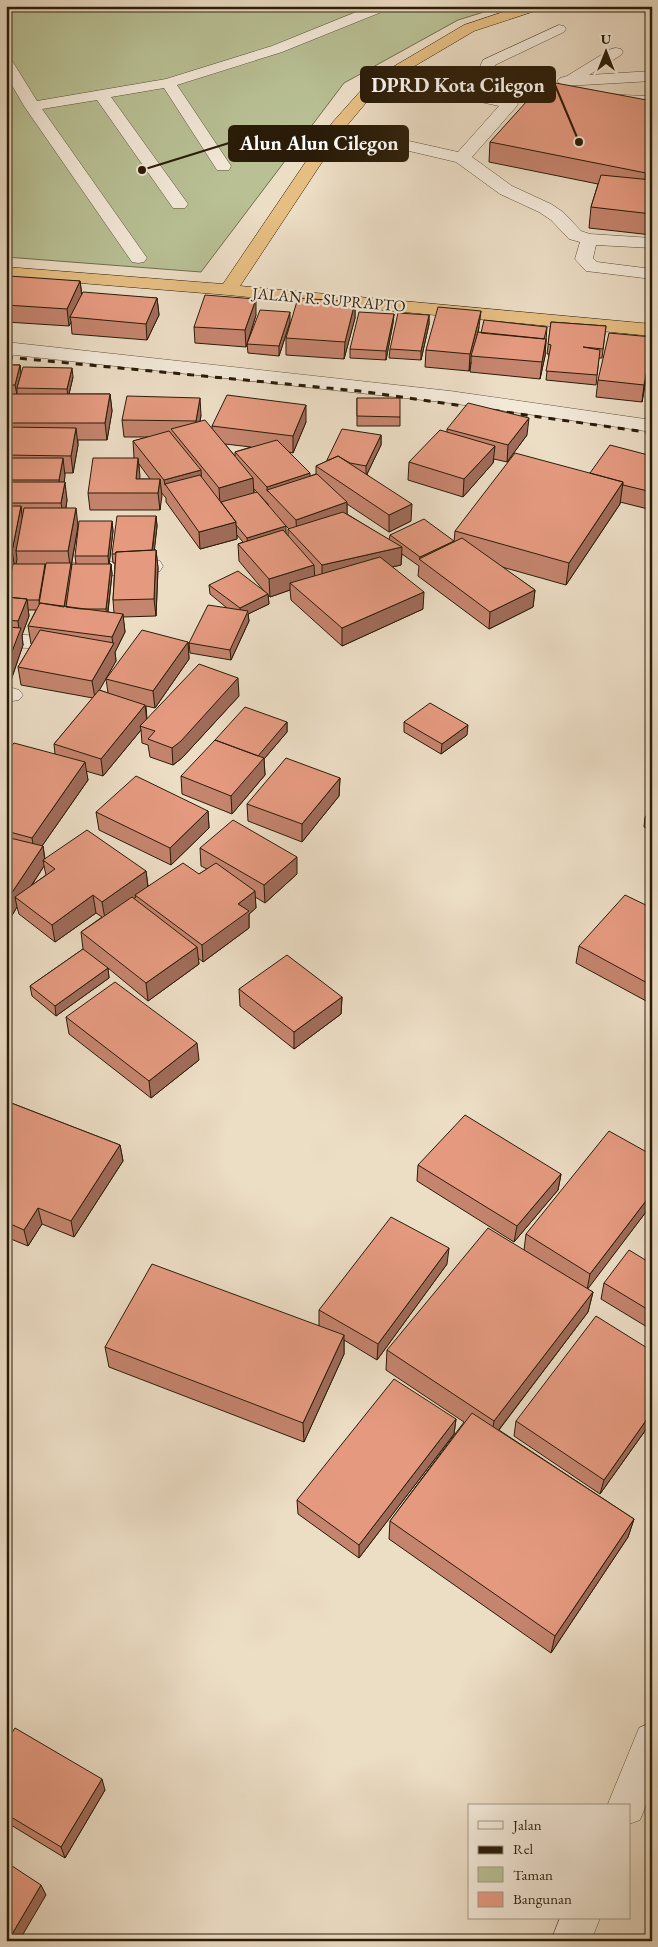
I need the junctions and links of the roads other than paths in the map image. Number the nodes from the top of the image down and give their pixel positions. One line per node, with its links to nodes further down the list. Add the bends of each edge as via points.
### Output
1 (384, 6): 9 (street, via 277,49)
2 (536, 6): 7 (highway, via 469,28)
3 (559, 29): 10 (street, via 488,63 486,71 501,79)
4 (616, 52): 8 (street)
5 (6, 62): 14 (street)
6 (652, 76): 8 (street)
7 (386, 77): 13 (street); 24 (highway, via 370,89 338,126)
8 (570, 80): 10 (street)
9 (168, 83): 11 (street); 17 (street)
10 (532, 86): 12 (street, via 622,101); 13 (street, via 527,96)
11 (102, 95): 14 (street); 18 (street)
12 (652, 101)
13 (510, 104): 16 (street)
14 (32, 106): 21 (street)
15 (364, 136): 16 (street)
16 (462, 158): 19 (street, via 506,190 545,208 575,235)
17 (223, 166)
18 (179, 204)
19 (588, 240): 20 (street); 22 (street, via 584,259 592,267)
20 (652, 243)
21 (138, 258)
22 (652, 274)
23 (8, 276): 24 (highway, JALAN R. SUPRAPTO)
24 (228, 290): 25 (highway, JALAN R. SUPRAPTO)
25 (652, 330)
26 (6, 348): 27 (street, via 430,394)
27 (652, 426)
28 (153, 566): 29 (street)
29 (6, 570)
30 (652, 1741): 31 (street)
31 (627, 1804)
32 (579, 1920): 33 (street)
33 (571, 1941)

